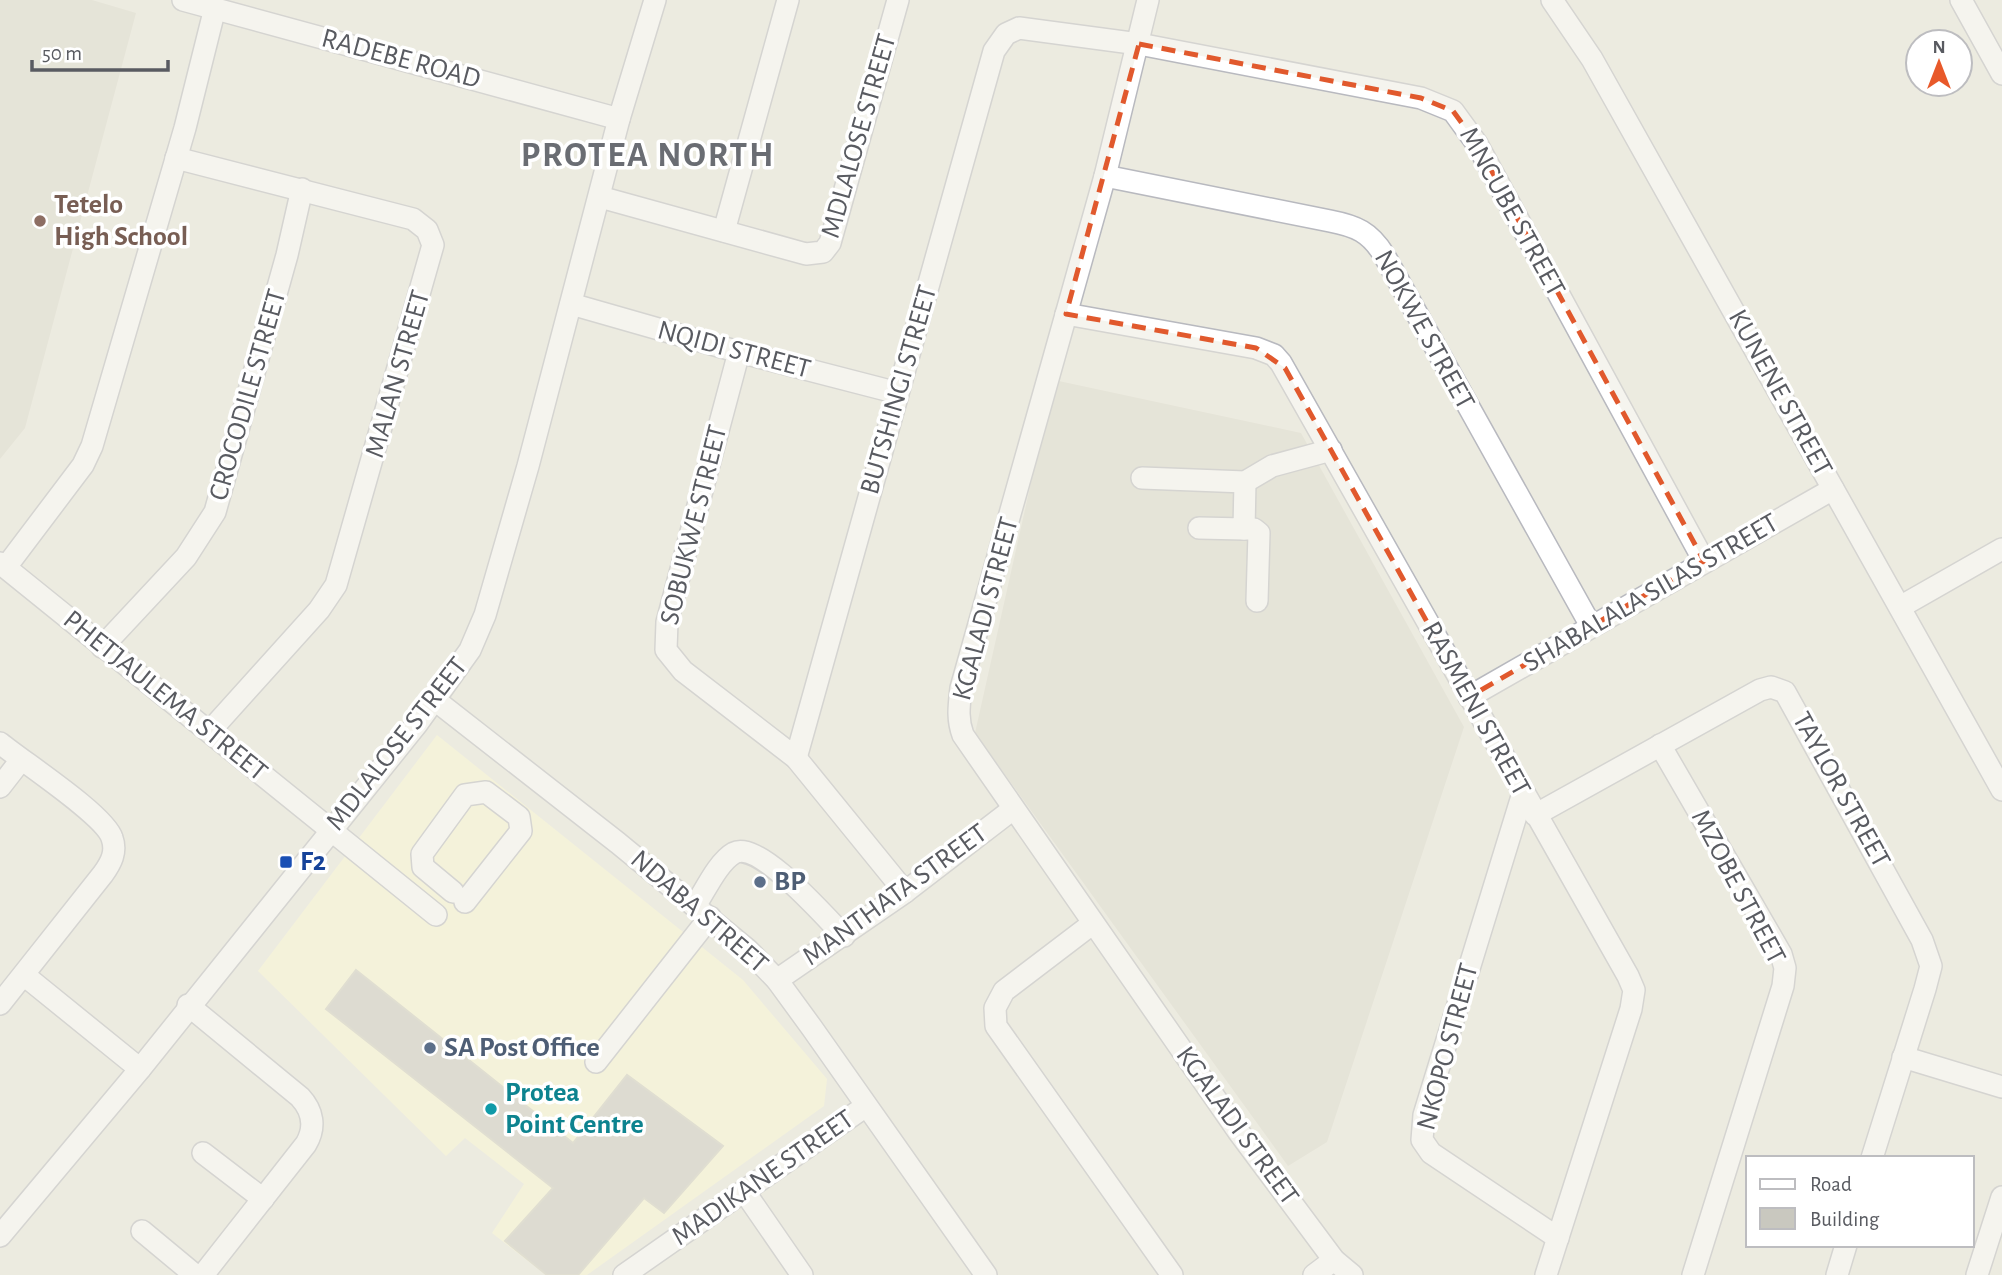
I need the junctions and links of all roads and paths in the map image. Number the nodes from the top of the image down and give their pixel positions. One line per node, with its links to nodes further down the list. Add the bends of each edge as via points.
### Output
1 (183, 0): 8 (street, RADEBE ROAD)
2 (655, 0): 12 (street, MDLALOSE STREET)
3 (788, 0): 17 (street)
4 (898, 0): 17 (street, MDLALOSE STREET, via 826,250 806,254)
5 (1148, 0): 10 (street, KGALADI STREET)
6 (1552, 0): 25 (street, KUNENE STREET, via 1592,59)
7 (1961, 0): 11 (street)
8 (215, 8): 12 (street, RADEBE ROAD); 13 (street)
9 (1013, 29): 10 (street, MNCUBE STREET, via 1035,28); 21 (street, BUTSHINGI STREET, via 994,51)
10 (1139, 44): 14 (street, KGALADI STREET); 29 (street, MNCUBE STREET, via 1421,98 1453,111 1477,144)
11 (2002, 74)
12 (619, 119): 16 (street, MDLALOSE STREET)
13 (176, 158): 15 (street, MALAN STREET); 30 (street, via 92,446 83,465)
14 (1105, 176): 19 (street, KGALADI STREET); 33 (street, NOKWE STREET, via 1350,225 1370,235)
15 (302, 189): 34 (street, CROCODILE STREET, via 215,512 186,557); 37 (street, MALAN STREET, via 412,219 428,230 433,250 336,585)
16 (600, 197): 17 (street, MDLALOSE STREET); 18 (street, MDLALOSE STREET)
17 (724, 232)
18 (571, 304): 20 (street, NQIDI STREET); 36 (street, MDLALOSE STREET, via 485,615 470,650)
19 (1066, 314): 22 (street, RASMENI STREET, via 1269,352 1285,368); 45 (street, KGALADI STREET, via 961,688 958,714 963,735)
20 (739, 352): 21 (street, NQIDI STREET); 40 (street, SOBUKWE STREET, via 665,644 677,666)
21 (898, 393): 40 (street, BUTSHINGI STREET)
22 (1331, 450): 24 (street, via 1272,466); 35 (street, RASMENI STREET)
23 (1142, 478): 24 (street)
24 (1245, 482): 27 (street)
25 (1833, 489): 29 (street, SHABALALA SILAS STREET); 32 (street, KUNENE STREET)
26 (1199, 528): 27 (street)
27 (1244, 530): 31 (street, via 1259,533)
28 (2002, 549): 32 (street)
29 (1704, 561): 33 (street, SHABALALA SILAS STREET)
30 (3, 565): 34 (street, PHETJAULEMA STREET)
31 (1257, 601)
32 (1900, 607): 43 (street, KUNENE STREET)
33 (1591, 626): 35 (street, SHABALALA SILAS STREET)
34 (102, 647): 37 (street, PHETJAULEMA STREET)
35 (1469, 697): 44 (street, RASMENI STREET)
36 (435, 700): 47 (street, MDLALOSE STREET); 50 (street, NDABA STREET)
37 (210, 731): 47 (street, PHETJAULEMA STREET)
38 (0, 743): 41 (street)
39 (1660, 745): 46 (street, TAYLOR STREET); 58 (street, TAYLOR STREET, via 1762,688 1779,688 1788,695 1929,955 1930,972); 82 (street, MZOBE STREET, via 1785,968)
40 (796, 758): 48 (street, SOBUKWE STREET)
41 (21, 760): 42 (street); 54 (street, via 101,821 114,845 111,863)
42 (0, 787)
43 (2002, 790)
44 (1523, 793): 46 (street, RASMENI STREET); 70 (street, NKOPO STREET, via 1421,1135 1431,1153)
45 (1013, 808): 48 (street, MANTHATA STREET); 52 (street, KGALADI STREET)
46 (1535, 816): 70 (street, RASMENI STREET, via 1634,990)
47 (331, 830): 51 (street, PHETJAULEMA STREET); 57 (street, MDLALOSE STREET)
48 (905, 892): 53 (street, MANTHATA STREET)
49 (459, 897): 49 (street, via 521,831 519,817 486,792 465,795 422,854 423,867)
50 (703, 911): 53 (street, via 726,861 735,852 746,851 793,884); 55 (street, NDABA STREET); 59 (street)
51 (436, 915)
52 (1092, 923): 72 (street, KGALADI STREET); 78 (street, via 1004,991 994,1020)
53 (844, 936): 55 (street, MANTHATA STREET)
54 (24, 975): 56 (street); 60 (street)
55 (777, 980): 62 (street, NDABA STREET)
56 (0, 1004)
57 (188, 1005): 60 (street, MDLALOSE STREET); 67 (street, via 309,1108 313,1122 309,1139)
58 (1903, 1057): 61 (street); 64 (street, TAYLOR STREET)
59 (596, 1062)
60 (140, 1069): 69 (street, MDLALOSE STREET)
61 (2002, 1087)
62 (866, 1106): 65 (street, MADIKANE STREET); 77 (street, NDABA STREET)
63 (203, 1153): 67 (street)
64 (1873, 1156)
65 (744, 1191): 75 (street, MADIKANE STREET); 76 (street)
66 (2002, 1197): 84 (street)
67 (263, 1199): 74 (street)
68 (142, 1231): 73 (street)
69 (0, 1236)
70 (1558, 1238): 81 (street, RASMENI STREET)
71 (1845, 1247): 83 (street)
72 (1334, 1260): 79 (street); 80 (street, KGALADI STREET)
73 (195, 1275)
74 (204, 1275)
75 (624, 1275)
76 (802, 1275)
77 (986, 1275)
78 (1172, 1275)
79 (1314, 1275)
80 (1352, 1275)
81 (1546, 1275)
82 (1693, 1275)
83 (1836, 1275)
84 (1977, 1275)

